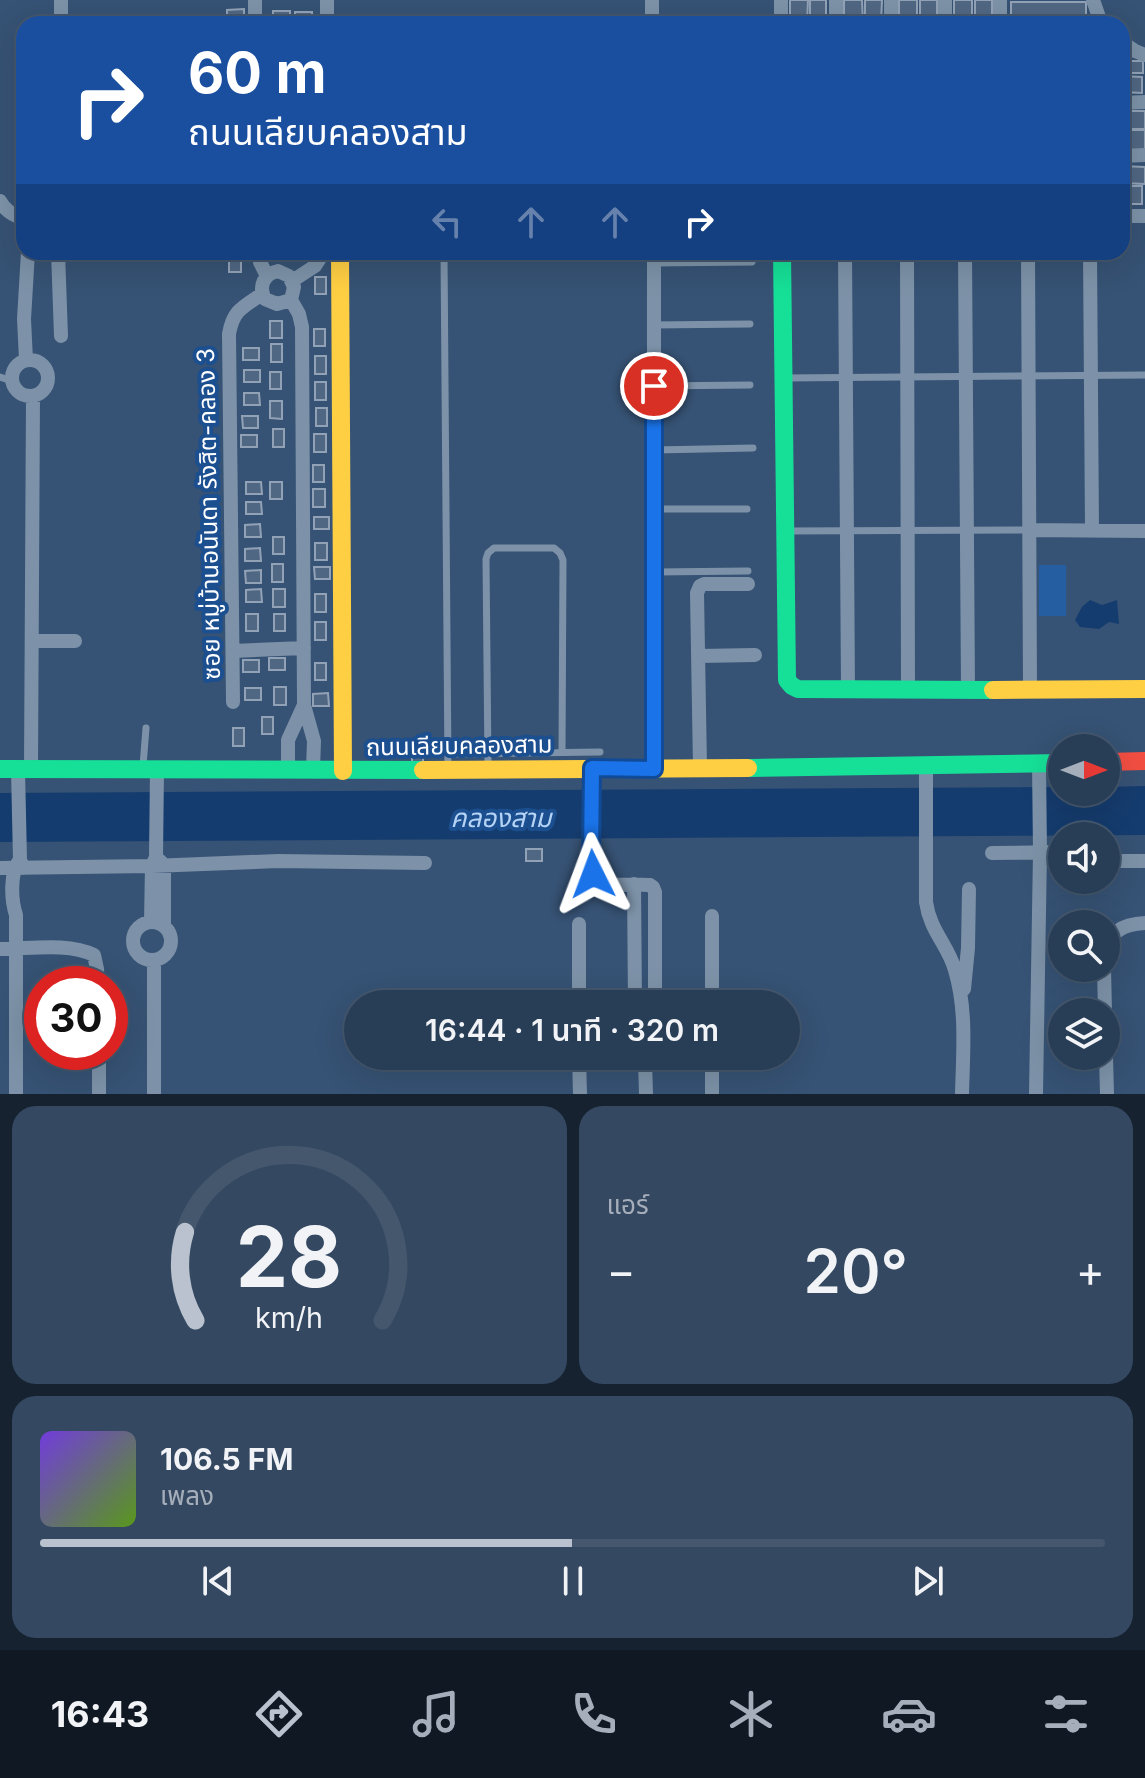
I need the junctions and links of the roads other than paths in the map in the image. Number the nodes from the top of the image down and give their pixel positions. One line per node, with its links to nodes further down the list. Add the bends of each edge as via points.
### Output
1 (0, 201): 2 (street)
2 (16, 215)
3 (28, 260): 25 (street)
4 (58, 260): 24 (street)
5 (260, 260): 18 (street)
6 (319, 260): 19 (street)
7 (340, 260): 78 (street)
8 (444, 260): 67 (lane)
9 (654, 260): 23 (street)
10 (703, 260): 17 (lane)
11 (782, 260): 32 (street)
12 (845, 260): 30 (street)
13 (907, 260): 31 (street)
14 (965, 260): 28 (street)
15 (1028, 260): 29 (street)
16 (1090, 260): 26 (street)
17 (752, 262)
18 (267, 276): 19 (street, via 278,271); 20 (street)
19 (292, 281): 21 (street)
20 (262, 294): 21 (street, via 271,303); 53 (street, ซอย หมู่บ้านอนันดา รังสิต-คลอง 3, via 236,312 229,334)
21 (291, 300): 52 (street, via 302,327)
22 (750, 324): 23 (lane)
23 (653, 325): 35 (street)
24 (61, 336)
25 (26, 360): 33 (street); 36 (street, via 38,362 47,375 46,386)
26 (1091, 375): 27 (lane); 29 (lane); 45 (street)
27 (1145, 375)
28 (966, 376): 29 (lane); 31 (lane); 43 (street)
29 (1029, 376): 44 (street)
30 (846, 377): 31 (lane); 32 (lane); 41 (street)
31 (907, 377): 42 (street)
32 (783, 378): 46 (street)
33 (6, 379): 36 (street, via 17,391)
34 (750, 385): 35 (lane)
35 (654, 386): 38 (street)
36 (33, 396): 50 (street)
37 (753, 448): 38 (lane)
38 (655, 450): 39 (street)
39 (655, 509): 40 (lane); 48 (street)
40 (747, 509)
41 (847, 530): 42 (lane); 46 (lane); 59 (street)
42 (908, 530): 43 (lane); 60 (street)
43 (967, 530): 44 (lane); 56 (street)
44 (1029, 530): 45 (street); 57 (street)
45 (1092, 530): 47 (street)
46 (784, 531): 59 (street, via 787,680 798,689)
47 (1145, 531)
48 (655, 572): 49 (lane); 76 (street)
49 (748, 577): 55 (street, via 700,586)
50 (32, 641): 51 (street); 79 (street)
51 (75, 641)
52 (304, 648): 53 (street); 62 (street)
53 (233, 651): 61 (street, ซอย หมู่บ้านอนันดา รังสิต-คลอง 3)
54 (755, 655): 55 (street)
55 (699, 656): 72 (street)
56 (968, 689): 57 (street); 60 (street)
57 (1030, 689): 58 (street)
58 (1145, 689)
59 (848, 690): 60 (street)
60 (908, 690)
61 (233, 702)
62 (304, 705): 73 (street, via 288,740); 74 (street, via 314,741)
63 (146, 728): 77 (lane)
64 (562, 752): 65 (lane); 65 (lane, via 563,560 554,548 494,548 486,559); 75 (lane)
65 (487, 761): 67 (street, ถนนเลียบคลองสาม); 75 (street, ถนนเลียบคลองสาม)
66 (1145, 761): 68 (street)
67 (448, 762): 78 (street, ถนนเลียบคลองสาม)
68 (1120, 762)
69 (1039, 763): 70 (street, ถนนเลียบคลองสาม); 71 (street, ถนนเลียบคลองสาม); 80 (street)
70 (1048, 763)
71 (926, 765): 72 (street, ถนนเลียบคลองสาม); 102 (street, via 928,918 955,966)
72 (700, 767): 76 (street, ถนนเลียบคลองสาม)
73 (288, 769): 74 (street, ถนนเลียบคลองสาม); 77 (street, ถนนเลียบคลองสาม)
74 (313, 769): 78 (street, ถนนเลียบคลองสาม)
75 (595, 769): 76 (street, ถนนเลียบคลองสาม); 88 (street, via 593,874 607,884)
76 (654, 769)
77 (150, 770): 79 (street, ถนนเลียบคลองสาม); 83 (street, via 156,790)
78 (343, 771)
79 (17, 773): 87 (street)
80 (1040, 848): 81 (street); 82 (street); 115 (street)
81 (1048, 849)
82 (992, 853)
83 (157, 860): 86 (street); 87 (street); 92 (street)
84 (1120, 861): 85 (street)
85 (1145, 861)
86 (425, 863)
87 (15, 864): 95 (street, via 22,905)
88 (634, 884): 99 (street); 100 (street, via 650,885 655,892)
89 (969, 889): 102 (street)
90 (712, 916): 101 (street)
91 (1145, 923): 94 (street)
92 (158, 924): 96 (street, via 171,937 170,950); 96 (street, via 139,927 133,939 141,957)
93 (579, 924): 98 (street)
94 (1120, 931)
95 (8, 949): 97 (street, via 83,949 94,955); 108 (street)
96 (154, 960): 110 (street)
97 (96, 966)
98 (579, 990)
99 (635, 990)
100 (655, 990)
101 (712, 990)
102 (963, 1001): 114 (street)
103 (99, 1070): 109 (street)
104 (579, 1070): 111 (street)
105 (646, 1070): 112 (street)
106 (712, 1070): 113 (street)
107 (1106, 1070): 116 (street)
108 (16, 1094)
109 (99, 1094)
110 (154, 1094)
111 (580, 1094)
112 (646, 1094)
113 (712, 1094)
114 (962, 1094)
115 (1036, 1094)
116 (1107, 1094)

